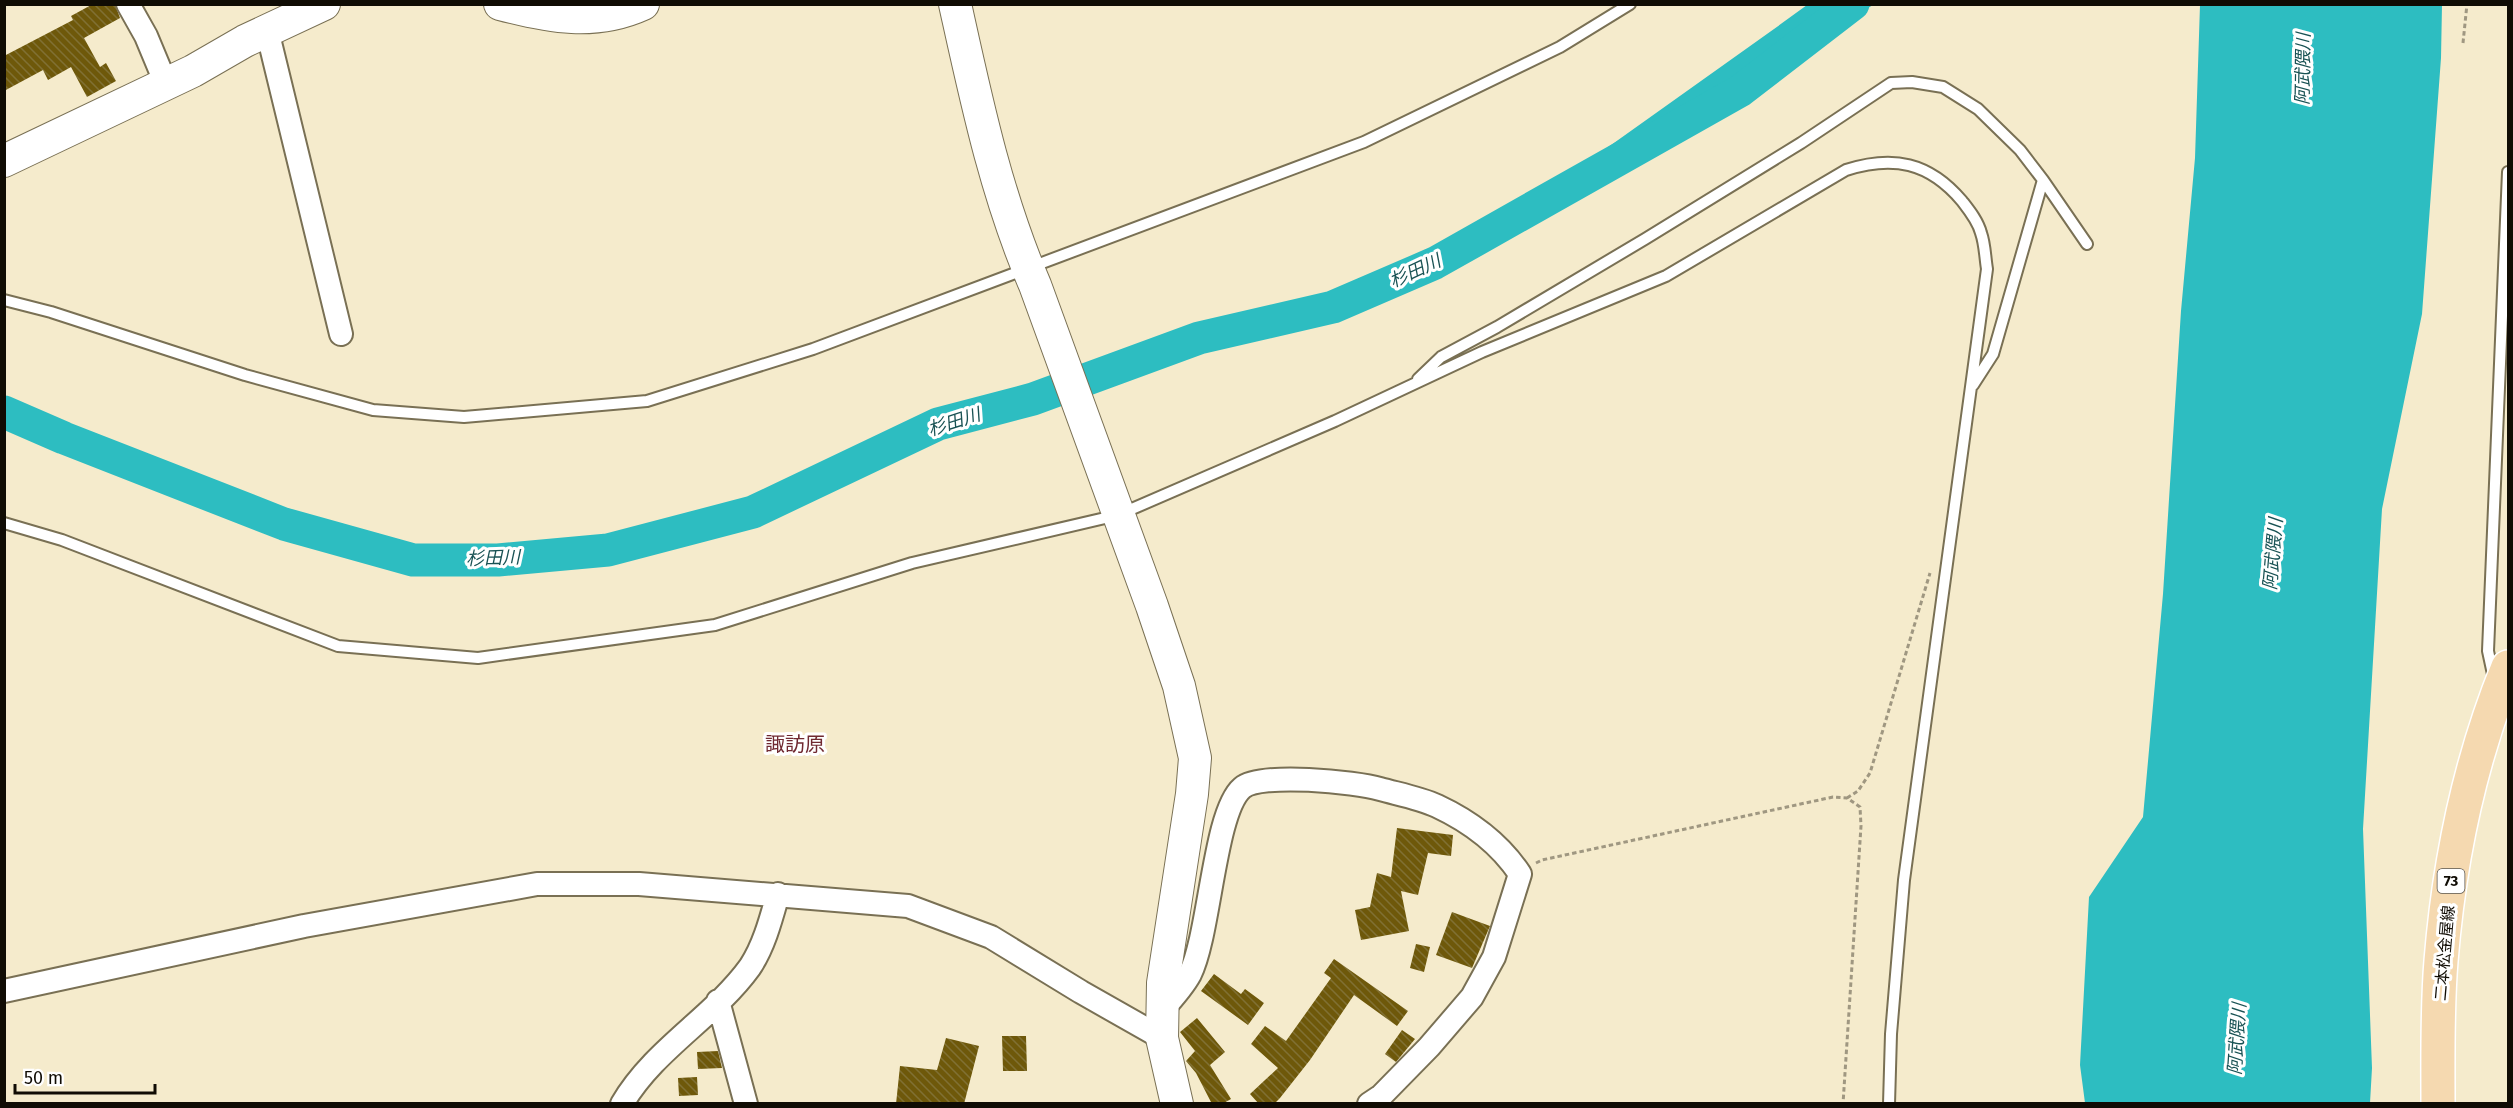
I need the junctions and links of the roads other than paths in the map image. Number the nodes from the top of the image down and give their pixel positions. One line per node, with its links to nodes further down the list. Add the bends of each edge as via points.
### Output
1 (128, 4): 8 (street)
2 (324, 4): 7 (street)
3 (500, 4): 4 (street, via 563,18 584,18)
4 (643, 4)
5 (955, 4): 13 (street, via 977,104 1016,240)
6 (1630, 4): 13 (lane, via 1560,47 1364,142)
7 (267, 30): 8 (street); 15 (street)
8 (166, 84): 9 (street)
9 (4, 160)
10 (2508, 172): 20 (lane, via 2488,651)
11 (2043, 180): 12 (lane); 16 (lane, via 2020,150 1978,110 1943,87 1891,83 1645,239 1441,357); 17 (lane, via 1993,354)
12 (2087, 244)
13 (1031, 277): 14 (lane, via 647,401 464,417 373,410 245,375); 18 (street)
14 (4, 300)
15 (341, 334)
16 (1414, 384): 17 (lane, via 1666,276 1846,170 1868,163 1899,162 1926,171 1952,189 1981,231 1987,269); 18 (lane)
17 (1971, 390): 29 (lane, via 1904,880)
18 (1119, 515): 19 (lane, via 912,563 715,625 478,658 338,646 62,540); 24 (street, via 1179,686 1195,758 1163,983)
19 (4, 523)
20 (2503, 681): 30 (main road, 二本松金屋線 / 73, via 2455,846 2441,962)
21 (778, 894): 22 (street, via 639,884 537,884 304,926); 23 (street, via 769,926 750,966); 24 (street, via 908,906 991,936 1081,992)
22 (4, 991)
23 (718, 1001): 25 (street, via 634,1082); 26 (street)
24 (1162, 1024): 27 (street); 28 (street, via 1190,974 1226,818 1233,797 1244,786 1281,779 1360,784 1436,805 1486,836 1520,874 1494,957 1472,997 1429,1047)
25 (622, 1104)
26 (746, 1104)
27 (1177, 1104)
28 (1370, 1104)
29 (1889, 1104)
30 (2438, 1104)

